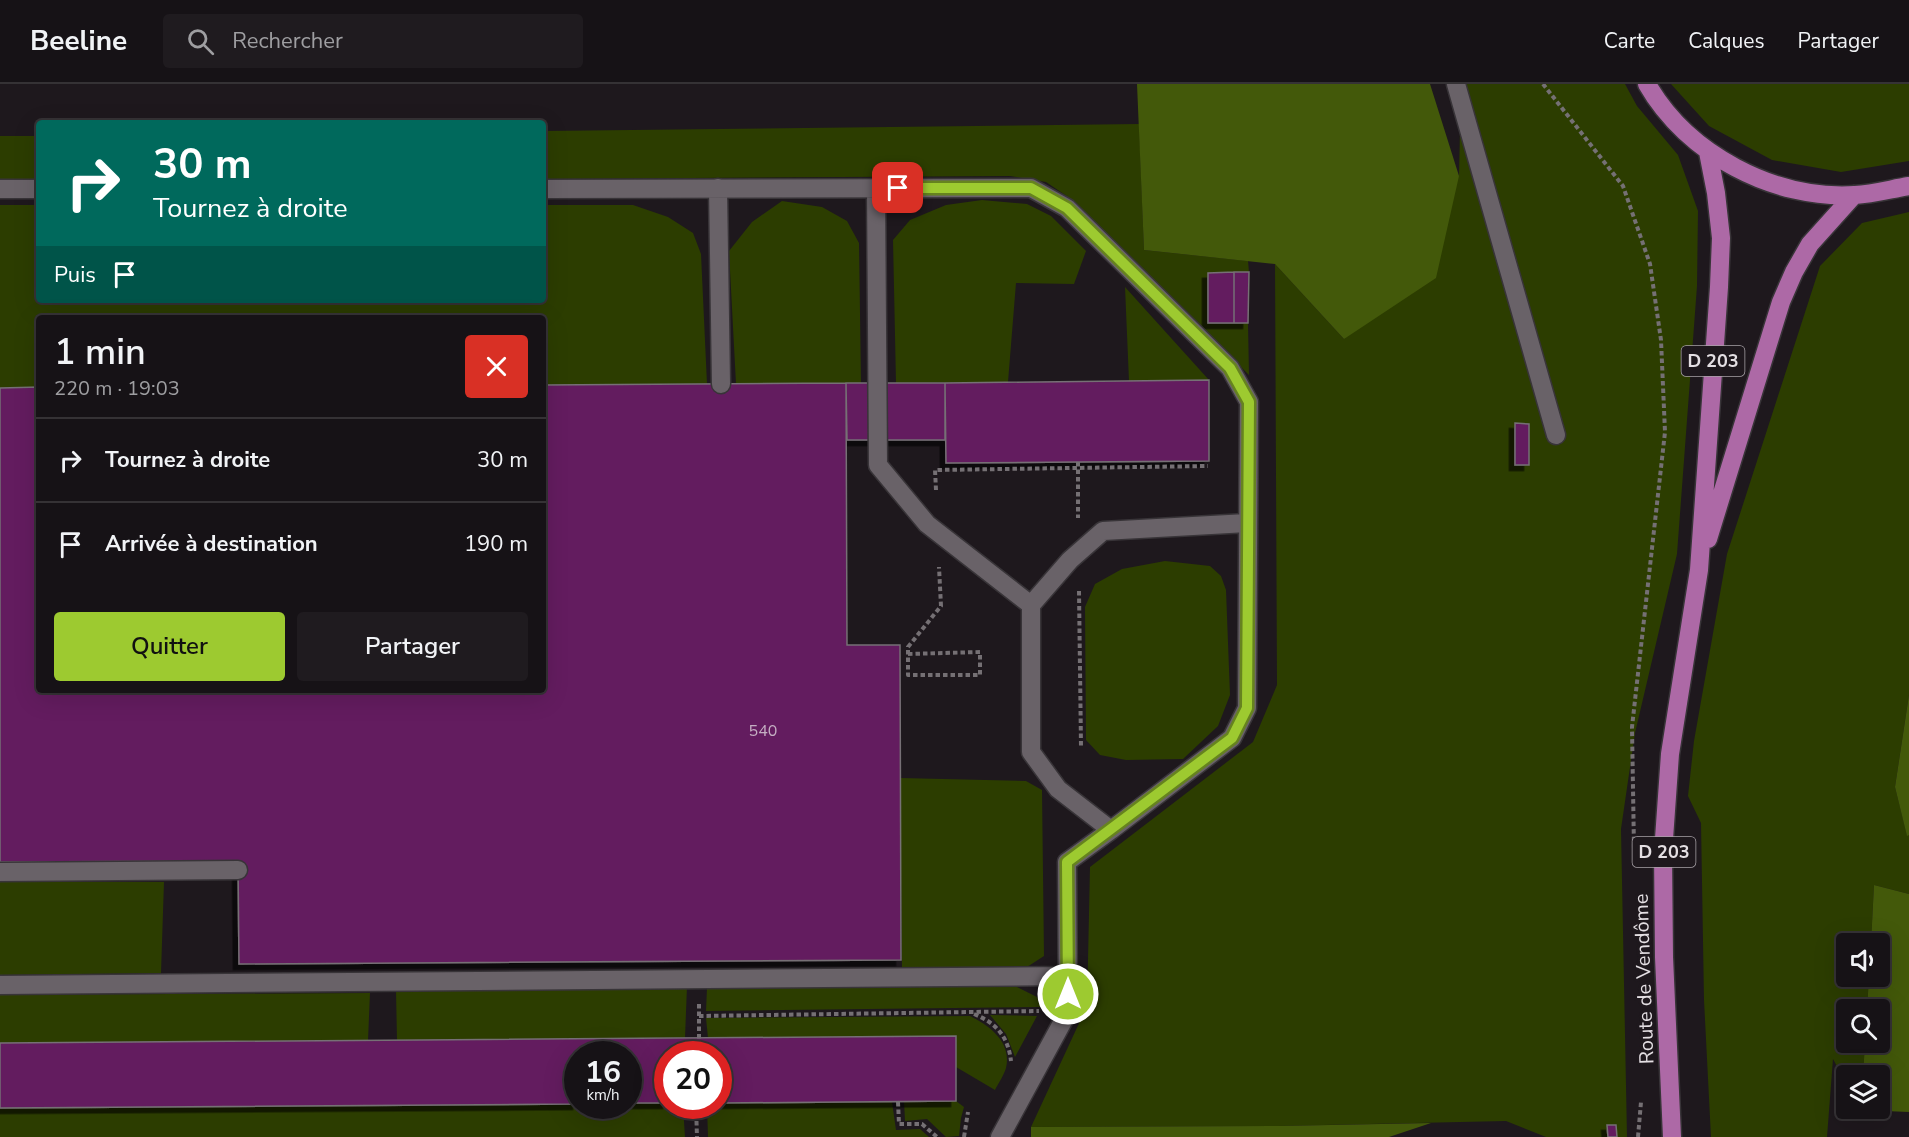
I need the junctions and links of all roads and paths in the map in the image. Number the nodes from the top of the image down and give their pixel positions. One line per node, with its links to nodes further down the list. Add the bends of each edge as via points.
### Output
1 (1456, 84): 13 (lane)
2 (1543, 84): 21 (path, via 1623,186 1650,264 1661,340 1665,432 1632,727)
3 (1647, 84): 4 (main road, via 1659,106)
4 (1708, 152): 11 (main road, via 1754,177 1803,192); 17 (main road, Route de Vendôme / D 203, via 1720,238 1719,287)
5 (1909, 186): 11 (main road)
6 (718, 188): 7 (lane); 10 (lane); 12 (lane)
7 (876, 188): 15 (lane, via 1031,188 1067,208 1230,368 1249,402); 18 (lane, via 878,465 927,524)
8 (0, 189): 9 (lane)
9 (36, 189)
10 (546, 189)
11 (1854, 195): 17 (main road, Route de Vendôme / D 203, via 1810,244 1781,302)
12 (721, 384)
13 (1556, 435)
14 (1078, 462): 16 (path)
15 (1247, 522): 16 (lane, via 1103,531); 20 (lane, via 1247,708 1232,738)
16 (1079, 552): 18 (lane); 19 (path)
17 (1699, 570): 39 (main road, Route de Vendôme / D 203, via 1670,754 1664,853)
18 (1031, 604): 20 (lane, via 1031,752 1058,789)
19 (1081, 746)
20 (1111, 830): 24 (lane, via 1067,862)
21 (1634, 857)
22 (237, 870): 23 (lane)
23 (0, 872)
24 (1068, 976): 25 (lane); 37 (lane, via 1068,1012)
25 (0, 985)
26 (1046, 1011): 27 (path)
27 (970, 1012): 28 (path); 29 (path, via 990,1020 1004,1035)
28 (699, 1016)
29 (1012, 1069)
30 (1641, 1096): 38 (path)
31 (898, 1102): 35 (path, via 899,1124 922,1124)
32 (968, 1112): 36 (path)
33 (696, 1119): 34 (path)
34 (697, 1137)
35 (937, 1137)
36 (964, 1137)
37 (1000, 1137)
38 (1638, 1137)
39 (1672, 1137)

